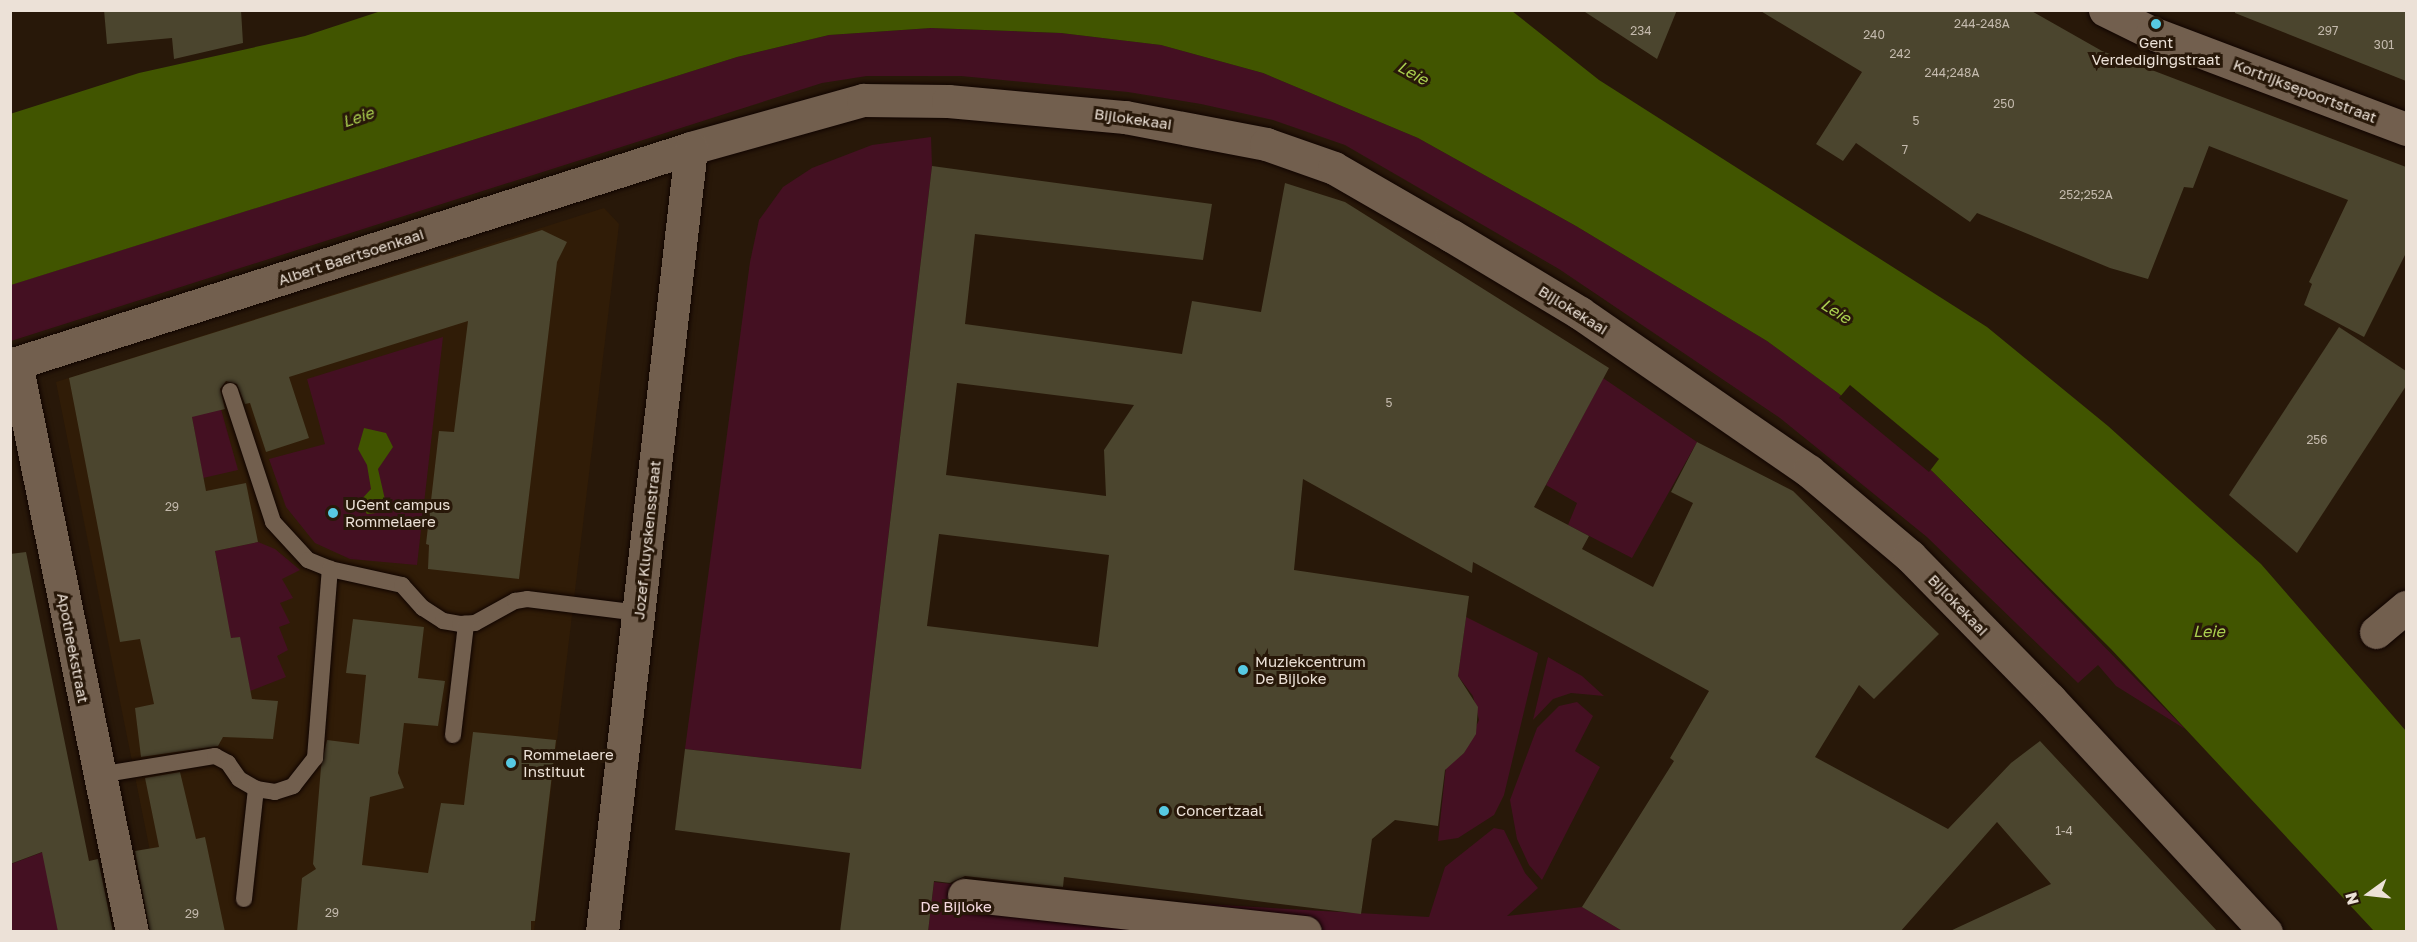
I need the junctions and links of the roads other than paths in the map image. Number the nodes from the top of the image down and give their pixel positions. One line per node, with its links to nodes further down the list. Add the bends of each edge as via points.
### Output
1 (2105, 10): 2 (street, Kortrijksepoortstraat, via 2152,33)
2 (2406, 129)
3 (691, 148): 4 (street, Albert Baertsoenkaai); 8 (street, Jozef Kluyskensstraat); 19 (street, Bijlokekaai, via 863,100 948,101 1125,117 1196,128 1266,144 1334,168 1580,313 1809,471 1910,556)
4 (13, 364): 12 (street, Apotheekstraat)
5 (230, 391): 6 (lane, via 273,522 308,560)
6 (330, 569): 9 (lane, via 402,585 423,608 443,621); 13 (lane, via 315,758 293,786 274,792)
7 (2406, 608): 10 (street)
8 (639, 613): 9 (lane, via 527,599); 17 (street, Jozef Kluyskensstraat)
9 (466, 624): 11 (lane)
10 (2376, 632)
11 (453, 735)
12 (99, 775): 13 (lane, via 215,756); 16 (street, Apotheekstraat)
13 (256, 789): 15 (lane)
14 (964, 895): 18 (street)
15 (244, 899)
16 (132, 932)
17 (602, 932)
18 (1305, 932)
19 (2266, 932)

